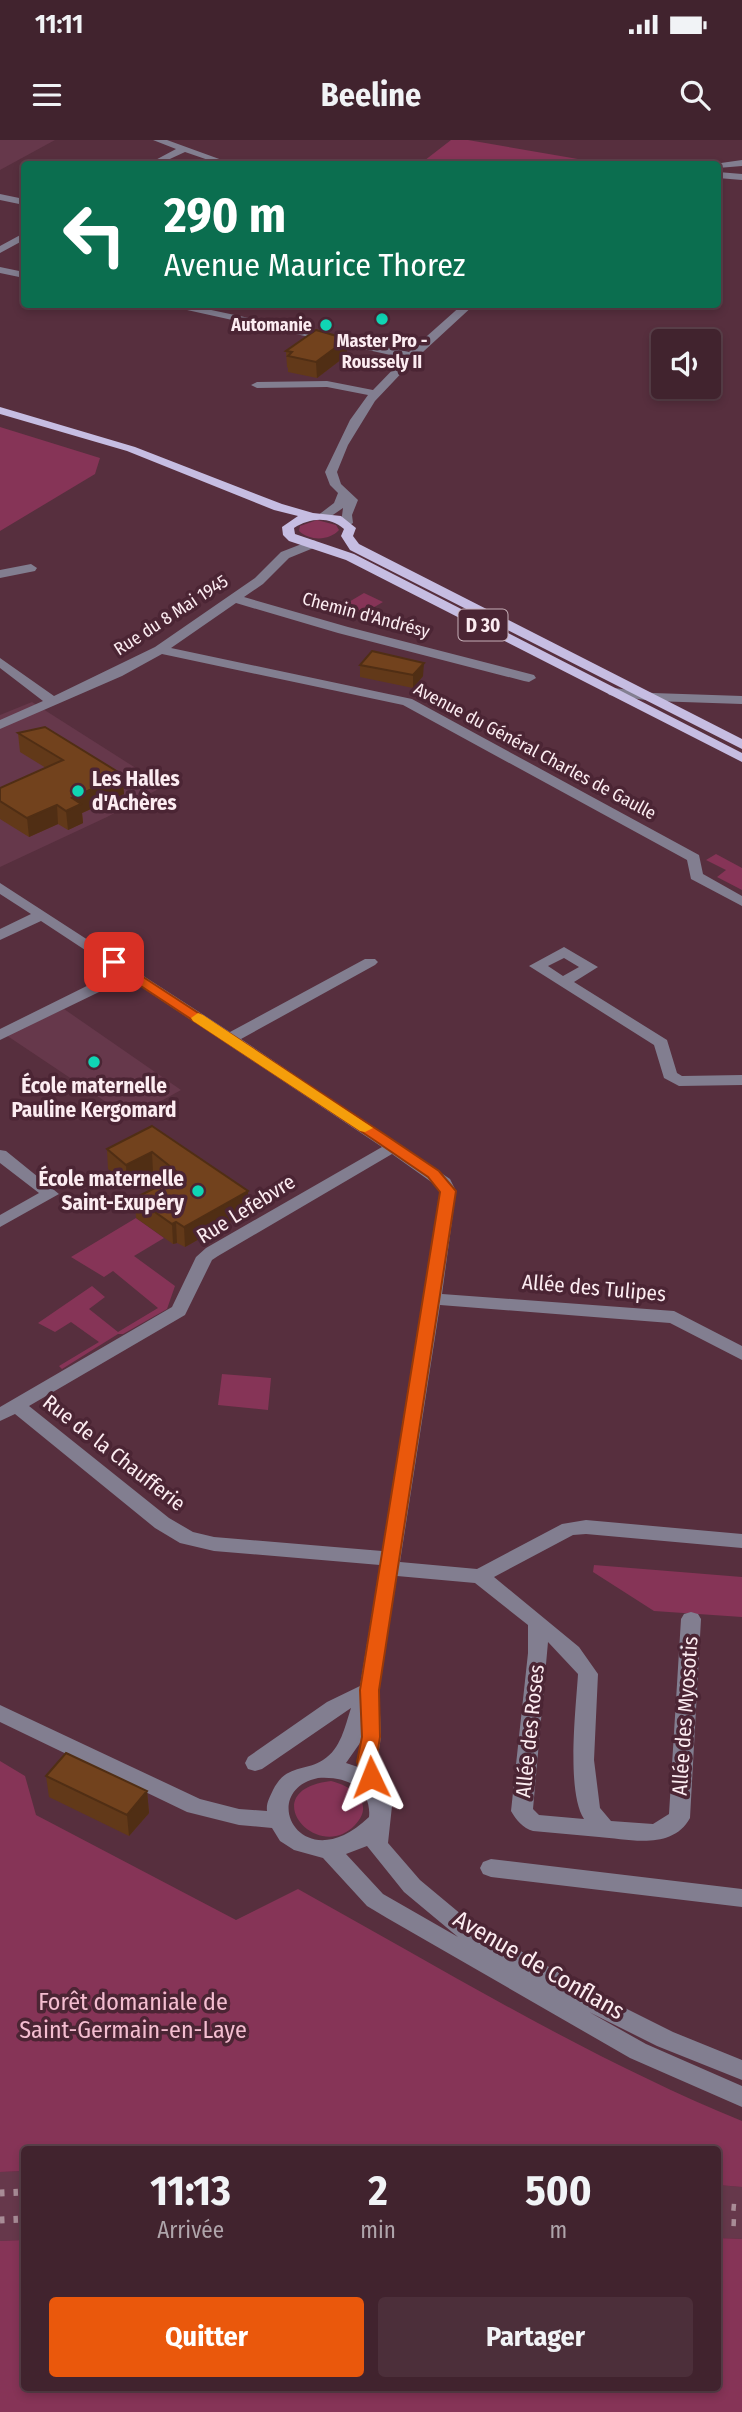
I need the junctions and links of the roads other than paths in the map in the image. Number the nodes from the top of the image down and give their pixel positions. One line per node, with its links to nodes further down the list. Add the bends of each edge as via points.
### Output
1 (158, 140): 2 (street)
2 (184, 149): 3 (street); 4 (street)
3 (158, 161)
4 (219, 161)
5 (742, 163): 6 (street)
6 (721, 165)
7 (721, 176): 8 (street)
8 (742, 177)
9 (0, 197): 10 (street)
10 (21, 201)
11 (21, 238): 12 (street)
12 (0, 250)
13 (0, 270): 14 (street)
14 (21, 274)
15 (183, 308): 18 (street)
16 (213, 308): 18 (street)
17 (466, 308): 19 (street)
18 (206, 313): 19 (street)
19 (412, 356): 21 (street)
20 (257, 385): 21 (street, via 327,384)
21 (373, 393): 24 (street, via 341,444 331,472)
22 (0, 410): 25 (main road, via 131,449 282,509)
23 (0, 416): 26 (main road, via 180,475 267,512)
24 (344, 493): 25 (street, via 339,505); 27 (street, via 352,500)
25 (318, 516): 26 (main road, via 298,520); 27 (main road)
26 (288, 529): 28 (main road, via 293,538); 31 (street, Rue du 8 Mai 1945, via 286,538)
27 (347, 530): 28 (main road, via 334,542); 37 (main road, D 30, via 354,547)
28 (314, 544): 31 (street, Rue du 8 Mai 1945, via 285,555); 36 (main road, D 30, via 350,557)
29 (31, 568): 30 (street)
30 (0, 574)
31 (240, 594): 32 (street, Rue du 8 Mai 1945); 34 (street, Chemin d'Andrésy, via 343,630)
32 (160, 650): 35 (street, Rue du 8 Mai 1945); 45 (street, Avenue du Général Charles de Gaulle, via 407,702 694,858 696,876)
33 (0, 662): 38 (street)
34 (529, 678)
35 (79, 690): 38 (street, Rue du 8 Mai 1945); 41 (street, Rue du 8 Mai 1945)
36 (614, 692): 37 (street); 43 (main road, D 30)
37 (653, 697): 39 (street); 42 (main road, D 30)
38 (48, 698): 40 (street, Rue du 8 Mai 1945)
39 (742, 700)
40 (0, 715)
41 (0, 725)
42 (742, 745)
43 (742, 758)
44 (0, 887): 46 (street)
45 (742, 902)
46 (40, 916): 47 (street); 49 (street)
47 (0, 935)
48 (370, 962): 52 (street)
49 (128, 972): 51 (street); 52 (street)
50 (564, 982): 53 (street, via 661,1043 670,1075 679,1081)
51 (0, 1035)
52 (230, 1038): 54 (street)
53 (742, 1080)
54 (393, 1147): 57 (street, via 433,1174 448,1191); 59 (street, Rue Lefebvre, via 212,1252 205,1257 179,1311)
55 (0, 1155): 56 (street, via 51,1195)
56 (0, 1222)
57 (433, 1300): 58 (street, Allée des Tulipes, via 674,1318); 61 (street)
58 (742, 1353)
59 (9, 1410): 61 (street, Rue de la Chaufferie, via 187,1538)
60 (742, 1541): 62 (street, via 569,1529)
61 (391, 1563): 62 (street, Rue de la Chaufferie); 65 (street)
62 (480, 1576): 64 (street, Allée des Roses)
63 (691, 1619): 72 (street, Allée des Myosotis, via 679,1818 666,1830 643,1834)
64 (538, 1625): 72 (street, Allée des Roses, via 585,1665 588,1674 584,1760 590,1811); 72 (street, Allée des Roses, via 522,1811 533,1823)
65 (369, 1690): 67 (street, via 334,1707); 68 (street, via 354,1735); 69 (street, via 372,1725 367,1762)
66 (0, 1713): 70 (street, via 195,1806 239,1817)
67 (255, 1763)
68 (327, 1769): 69 (street, via 356,1774); 70 (street, via 298,1777 287,1786 280,1797)
69 (376, 1792): 71 (street, via 381,1806)
70 (278, 1820): 73 (street, via 288,1835 304,1846)
71 (378, 1822): 73 (street, via 368,1836); 76 (street, Avenue de Conflans, via 377,1845 412,1886 466,1931 591,2003)
72 (605, 1829)
73 (330, 1850): 77 (street, Avenue de Conflans, via 375,1899 395,1912 638,2052)
74 (491, 1868): 75 (street)
75 (742, 1898)
76 (742, 2070)
77 (742, 2098)

